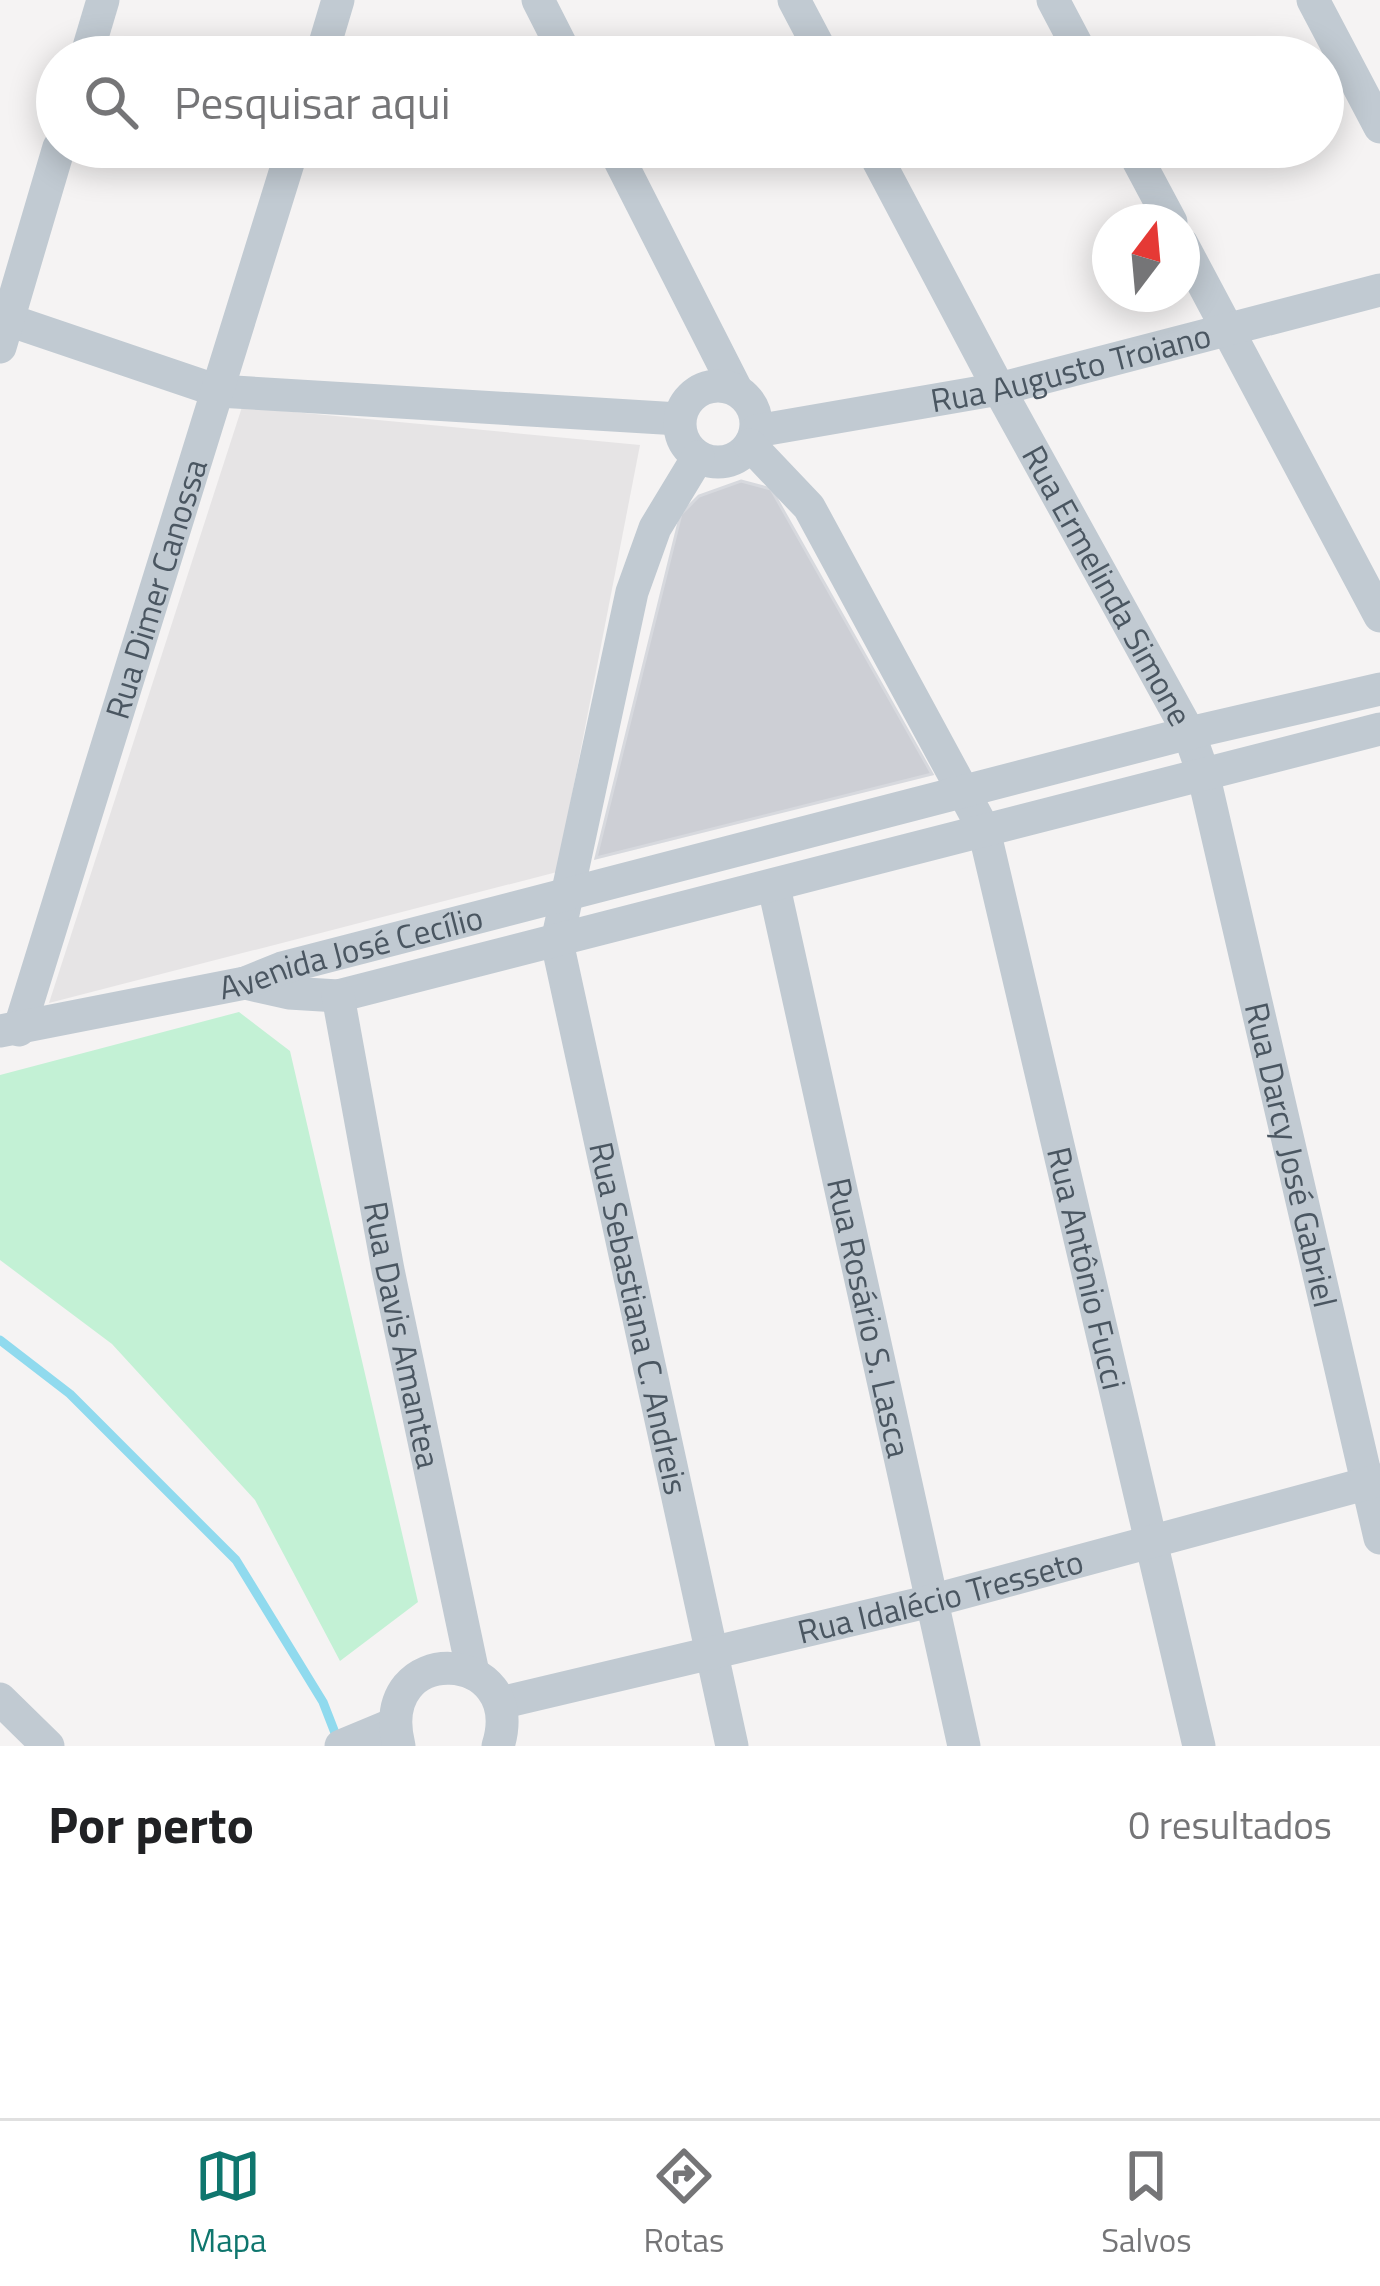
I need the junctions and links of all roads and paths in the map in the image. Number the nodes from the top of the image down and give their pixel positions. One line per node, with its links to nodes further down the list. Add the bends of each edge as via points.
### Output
1 (103, 0): 7 (street)
2 (338, 0): 8 (street)
3 (538, 0): 9 (street)
4 (794, 0): 10 (street)
5 (1053, 0): 11 (street)
6 (1313, 0): 12 (street)
7 (92, 36)
8 (327, 36)
9 (556, 36)
10 (813, 36)
11 (1072, 36)
12 (1332, 36)
13 (1344, 59): 14 (street)
14 (1380, 127)
15 (53, 168): 23 (street)
16 (285, 168): 25 (street, Rua Dimer Canossa)
17 (624, 168): 26 (street)
18 (882, 168): 27 (street, Rua Ermelinda Simone)
19 (1142, 168): 20 (street)
20 (1161, 204)
21 (1200, 278): 24 (street)
22 (1380, 290): 24 (street, Rua Augusto Troiano)
23 (3, 328): 25 (street)
24 (1228, 330): 27 (street, Rua Augusto Troiano); 31 (street)
25 (207, 387): 28 (street); 43 (street, Rua Dimer Canossa)
26 (736, 389): 28 (street, via 700,389); 29 (street, via 756,414)
27 (998, 389): 29 (street, Rua Augusto Troiano); 34 (street, Rua Ermelinda Simone)
28 (679, 418): 30 (street, via 680,434)
29 (753, 438): 30 (street, via 727,461); 36 (street, Rua Antônio Fucci, via 809,506)
30 (698, 457): 39 (street, Rua Sebastiana C. Andreis, via 655,528 632,592)
31 (1380, 616)
32 (1380, 688): 34 (street, Avenida José Cecílio)
33 (1380, 729): 35 (street, Avenida José Cecílio)
34 (1190, 733): 35 (street, Rua Ermelinda Simone); 36 (street, Avenida José Cecílio)
35 (1203, 773): 37 (street, Avenida José Cecílio); 44 (street, Rua Darcy José Gabriel)
36 (967, 792): 37 (street, Rua Antônio Fucci); 39 (street, Avenida José Cecílio)
37 (984, 830): 38 (street, Avenida José Cecílio); 46 (street, Rua Antônio Fucci)
38 (774, 887): 40 (street, Avenida José Cecílio); 47 (street, Rua Rosário S. Lasca)
39 (570, 890): 40 (street, Rua Sebastiana C. Andreis); 41 (street, Avenida José Cecílio)
40 (557, 942): 42 (street, Avenida José Cecílio); 48 (street, Rua Sebastiana C. Andreis)
41 (245, 983): 42 (street, Avenida José Cecílio); 43 (street)
42 (338, 996): 49 (street, Rua Davis Amantea)
43 (10, 1030)
44 (1374, 1482): 45 (street, Rua Darcy José Gabriel); 46 (street, Rua Idalécio Tresseto)
45 (1380, 1538)
46 (1148, 1542): 47 (street, Rua Idalécio Tresseto); 57 (street, Rua Antônio Fucci)
47 (931, 1601): 48 (street, Rua Idalécio Tresseto); 56 (street, Rua Rosário S. Lasca)
48 (710, 1655): 51 (street, Rua Idalécio Tresseto); 55 (street, Rua Sebastiana C. Andreis)
49 (473, 1672): 51 (street, via 490,1685); 52 (street, via 436,1668 418,1675 396,1705)
50 (0, 1699): 54 (street)
51 (504, 1730)
52 (396, 1735): 53 (street)
53 (350, 1743)
54 (48, 1746)
55 (732, 1746)
56 (964, 1746)
57 (1199, 1746)

